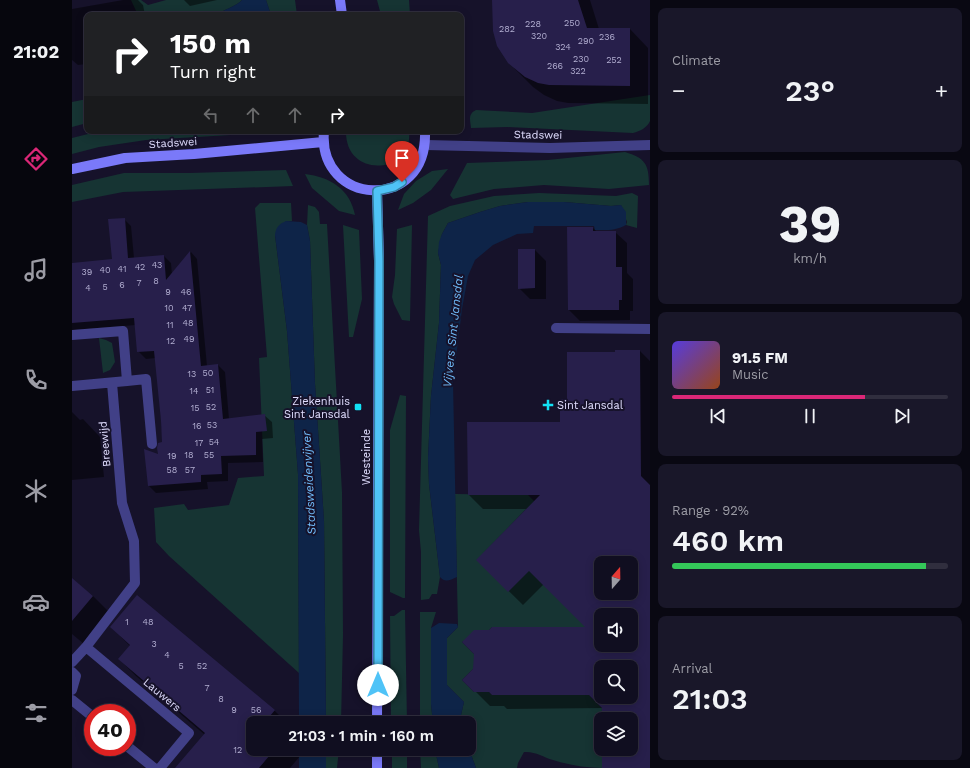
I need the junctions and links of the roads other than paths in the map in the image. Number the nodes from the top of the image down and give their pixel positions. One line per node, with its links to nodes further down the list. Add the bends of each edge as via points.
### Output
1 (340, 0): 2 (street)
2 (342, 12)
3 (324, 134): 5 (street)
4 (425, 134): 6 (street)
5 (323, 142): 8 (street, Stadswei, via 125,158); 9 (street, via 334,172 346,182 361,189)
6 (426, 145): 7 (street, Stadswei, via 550,148); 9 (street, via 421,162 410,177 394,187)
7 (650, 145)
8 (72, 169)
9 (377, 191): 23 (street, Westeinde)
10 (556, 328): 11 (street)
11 (650, 329)
12 (72, 335): 13 (street, via 123,331)
13 (127, 381): 14 (street); 16 (street, via 146,379)
14 (112, 383): 15 (street); 17 (street, Breewijd, via 122,503 134,541 135,583)
15 (72, 386)
16 (152, 444)
17 (86, 647): 18 (street); 27 (street, Lauwers, via 189,733)
18 (72, 662)
19 (72, 672): 20 (street, via 76,676)
20 (72, 690)
21 (72, 700): 22 (street)
22 (84, 710)
23 (377, 716)
24 (136, 753): 26 (street)
25 (377, 756): 28 (street)
26 (154, 768)
27 (160, 768)
28 (377, 768)

